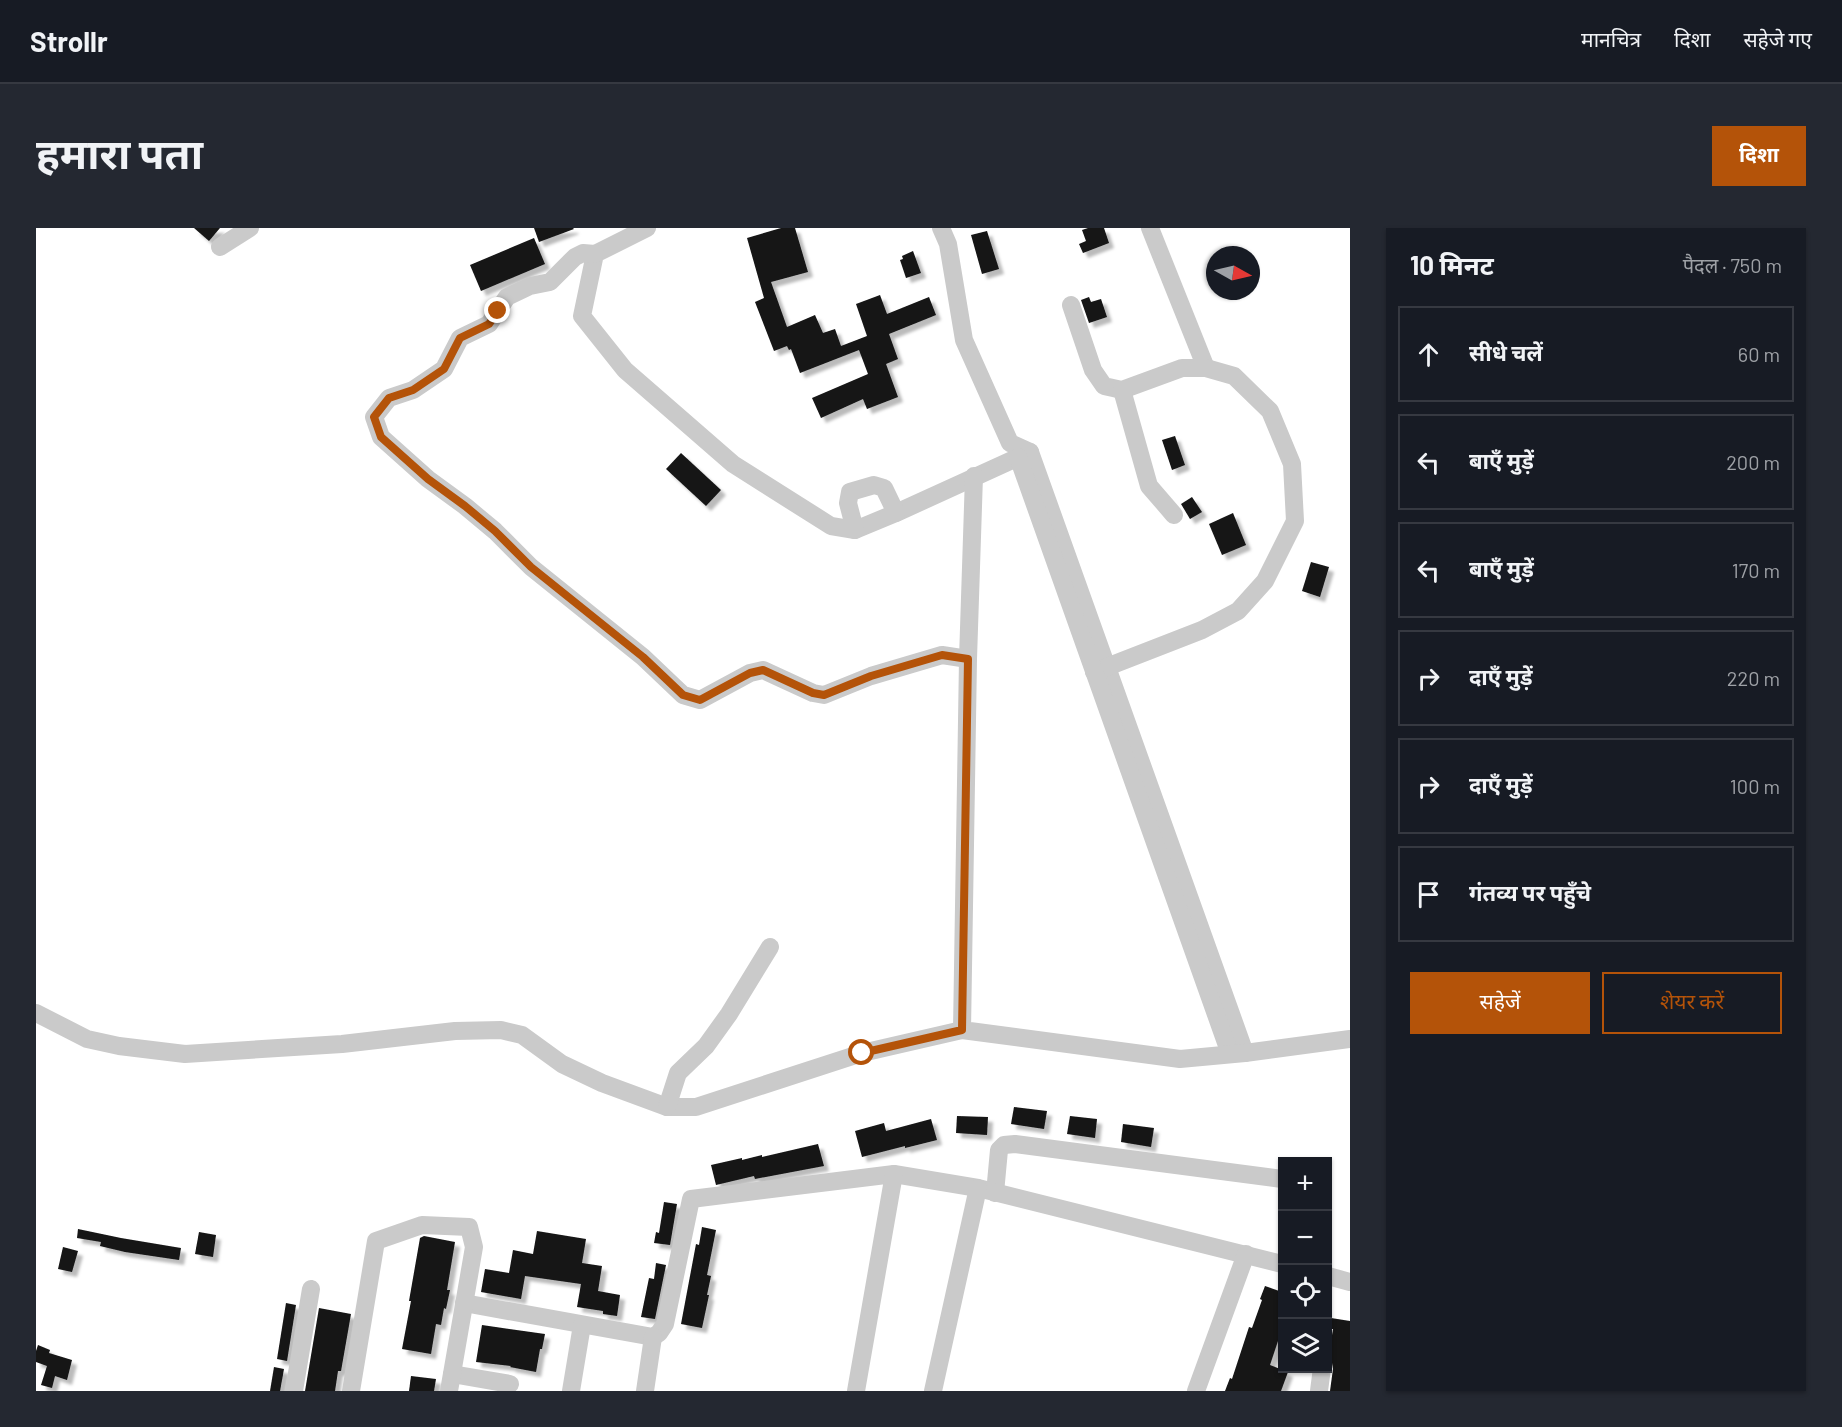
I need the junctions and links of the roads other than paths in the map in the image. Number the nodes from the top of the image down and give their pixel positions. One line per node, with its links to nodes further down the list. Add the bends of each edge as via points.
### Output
1 (250, 228): 5 (street)
2 (647, 228): 6 (street)
3 (941, 228): 10 (street, via 948,244 964,340 1010,443)
4 (1150, 228): 8 (street)
5 (220, 247)
6 (595, 254): 14 (street, via 582,316 625,370 733,464 831,526); 15 (street, via 583,253 550,282 507,297 489,324 460,338 444,369 413,390 389,398 374,417 381,437 683,695 700,700 763,670 824,695 942,655)
7 (1071, 305): 9 (street, via 1093,370 1104,387)
8 (1206, 368): 9 (street, via 1182,368); 16 (street, via 1234,376 1270,411 1292,464 1294,521 1265,581 1238,611 1202,630)
9 (1122, 390): 13 (street, via 1149,486)
10 (1024, 454): 11 (street); 16 (street)
11 (974, 476): 12 (street); 15 (street)
12 (896, 513): 14 (street); 14 (street, via 884,488 874,484 850,492 848,503)
13 (1174, 515)
14 (855, 531)
15 (968, 659): 19 (street)
16 (1100, 670): 21 (street)
17 (770, 947): 22 (street, via 706,1046 678,1073)
18 (36, 1013): 22 (street, via 87,1039 185,1054 501,1030 522,1035 562,1064 602,1083)
19 (962, 1030): 21 (street, via 1180,1059); 22 (street, via 862,1053 696,1107)
20 (1350, 1039): 21 (street)
21 (1237, 1053)
22 (667, 1107)
23 (894, 1174): 25 (street); 33 (street, via 691,1199 665,1324); 41 (street)
24 (1278, 1178): 25 (street, via 1015,1144 999,1150)
25 (986, 1190): 26 (street); 42 (street)
26 (1246, 1254): 27 (street); 43 (street)
27 (1278, 1263)
28 (1332, 1277): 29 (street)
29 (1350, 1282)
30 (311, 1289): 37 (street)
31 (464, 1303): 32 (street); 35 (street); 38 (street, via 474,1247 469,1227 422,1225 376,1241)
32 (582, 1325): 33 (street); 39 (street)
33 (653, 1337): 40 (street)
34 (1321, 1373): 44 (street)
35 (451, 1382): 36 (street)
36 (510, 1384)
37 (294, 1391)
38 (351, 1391)
39 (571, 1391)
40 (645, 1391)
41 (856, 1391)
42 (933, 1391)
43 (1196, 1391)
44 (1319, 1391)

